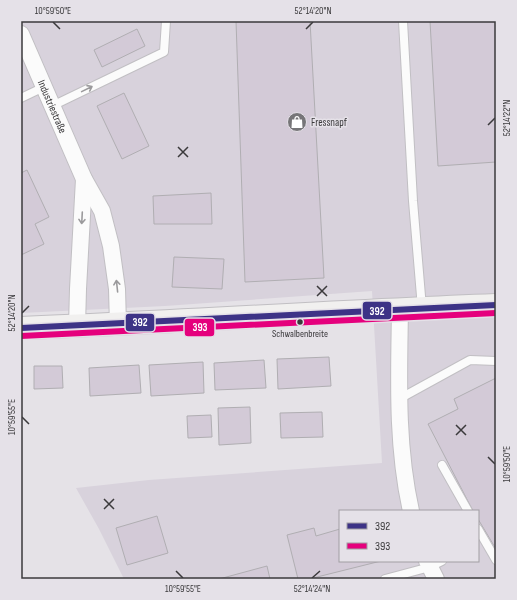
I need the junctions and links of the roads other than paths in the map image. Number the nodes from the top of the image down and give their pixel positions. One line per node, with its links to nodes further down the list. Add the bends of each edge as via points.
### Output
1 (166, 21): 6 (lane, one-way to 1, via 164,52)
2 (403, 21): 9 (lane)
3 (21, 34): 4 (street, Industriestraße)
4 (44, 87): 5 (lane); 6 (street, Industriestraße)
5 (21, 98)
6 (52, 106): 7 (street, Industriestraße)
7 (84, 179): 11 (street, Industriestraße, one-way to 7, via 117,289 111,246 102,212); 12 (street, Industriestraße, one-way to 12)
8 (496, 305): 9 (main road)
9 (422, 308): 10 (main road)
10 (400, 310): 11 (main road); 15 (street)
11 (118, 325): 12 (main road)
12 (77, 326): 13 (main road)
13 (21, 328)
14 (496, 361): 15 (lane, via 470,360)
15 (399, 399): 17 (street, via 401,448)
16 (442, 465): 18 (lane)
17 (411, 510)
18 (467, 510)
19 (481, 542): 20 (lane)
20 (496, 560)
21 (434, 567): 22 (lane)
22 (385, 579)

